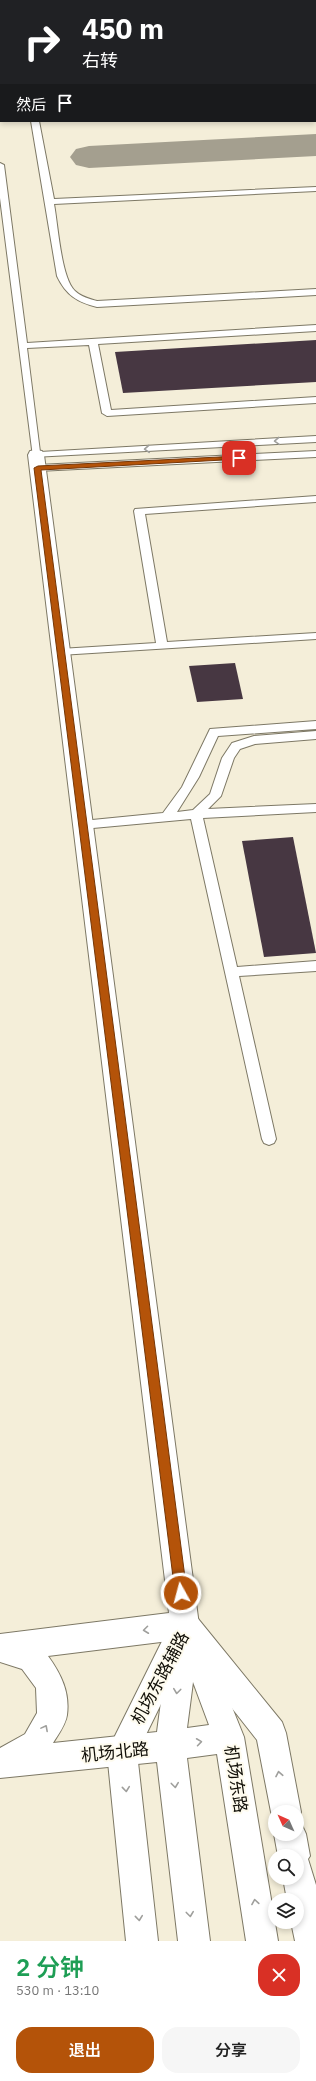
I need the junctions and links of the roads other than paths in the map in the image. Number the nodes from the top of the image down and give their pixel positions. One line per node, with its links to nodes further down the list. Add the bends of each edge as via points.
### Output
1 (35, 122): 5 (lane)
2 (0, 165): 3 (lane)
3 (1, 180): 9 (lane)
4 (316, 190): 5 (lane)
5 (50, 202): 6 (lane, via 61,276 75,298 97,304)
6 (316, 292)
7 (316, 328): 8 (lane)
8 (93, 342): 9 (lane); 10 (lane, via 107,413)
9 (23, 346): 13 (lane)
10 (316, 400)
11 (316, 439): 13 (lane, one-way to 13)
12 (316, 454): 13 (lane)
13 (37, 462): 17 (street, 机场东路)
14 (316, 499): 16 (lane, via 139,511)
15 (316, 636): 16 (lane)
16 (162, 646): 17 (lane)
17 (60, 652): 23 (street, 机场东路)
18 (316, 725): 22 (lane, via 214,732 179,804)
19 (316, 735): 21 (lane, via 254,740 236,746 228,758 215,796)
20 (316, 808): 21 (lane)
21 (196, 814): 22 (lane); 25 (lane)
22 (166, 817): 23 (lane)
23 (82, 825): 27 (street, 机场东路)
24 (316, 966): 25 (lane)
25 (232, 972): 26 (lane)
26 (269, 1139)
27 (185, 1625): 28 (street, one-way to 28); 29 (street, 机场东路); 30 (street, 机场东路, one-way to 30); 31 (street, 机场东路辅路); 33 (street, 机场东路辅路, one-way to 27, via 271,1733)
28 (1, 1648): 32 (street, one-way to 28, via 36,1745 52,1715 50,1683 32,1658)
29 (229, 1737): 30 (street, 机场北路, one-way to 29); 37 (street, 机场东路, one-way to 29)
30 (170, 1746): 31 (street, 机场北路); 36 (street, 机场东路, one-way to 36)
31 (122, 1752): 32 (street, 机场北路); 35 (street, one-way to 35)
32 (3, 1763)
33 (285, 1805)
34 (300, 1885): 38 (street)
35 (142, 1941)
36 (194, 1941)
37 (262, 1941)
38 (311, 1941)

